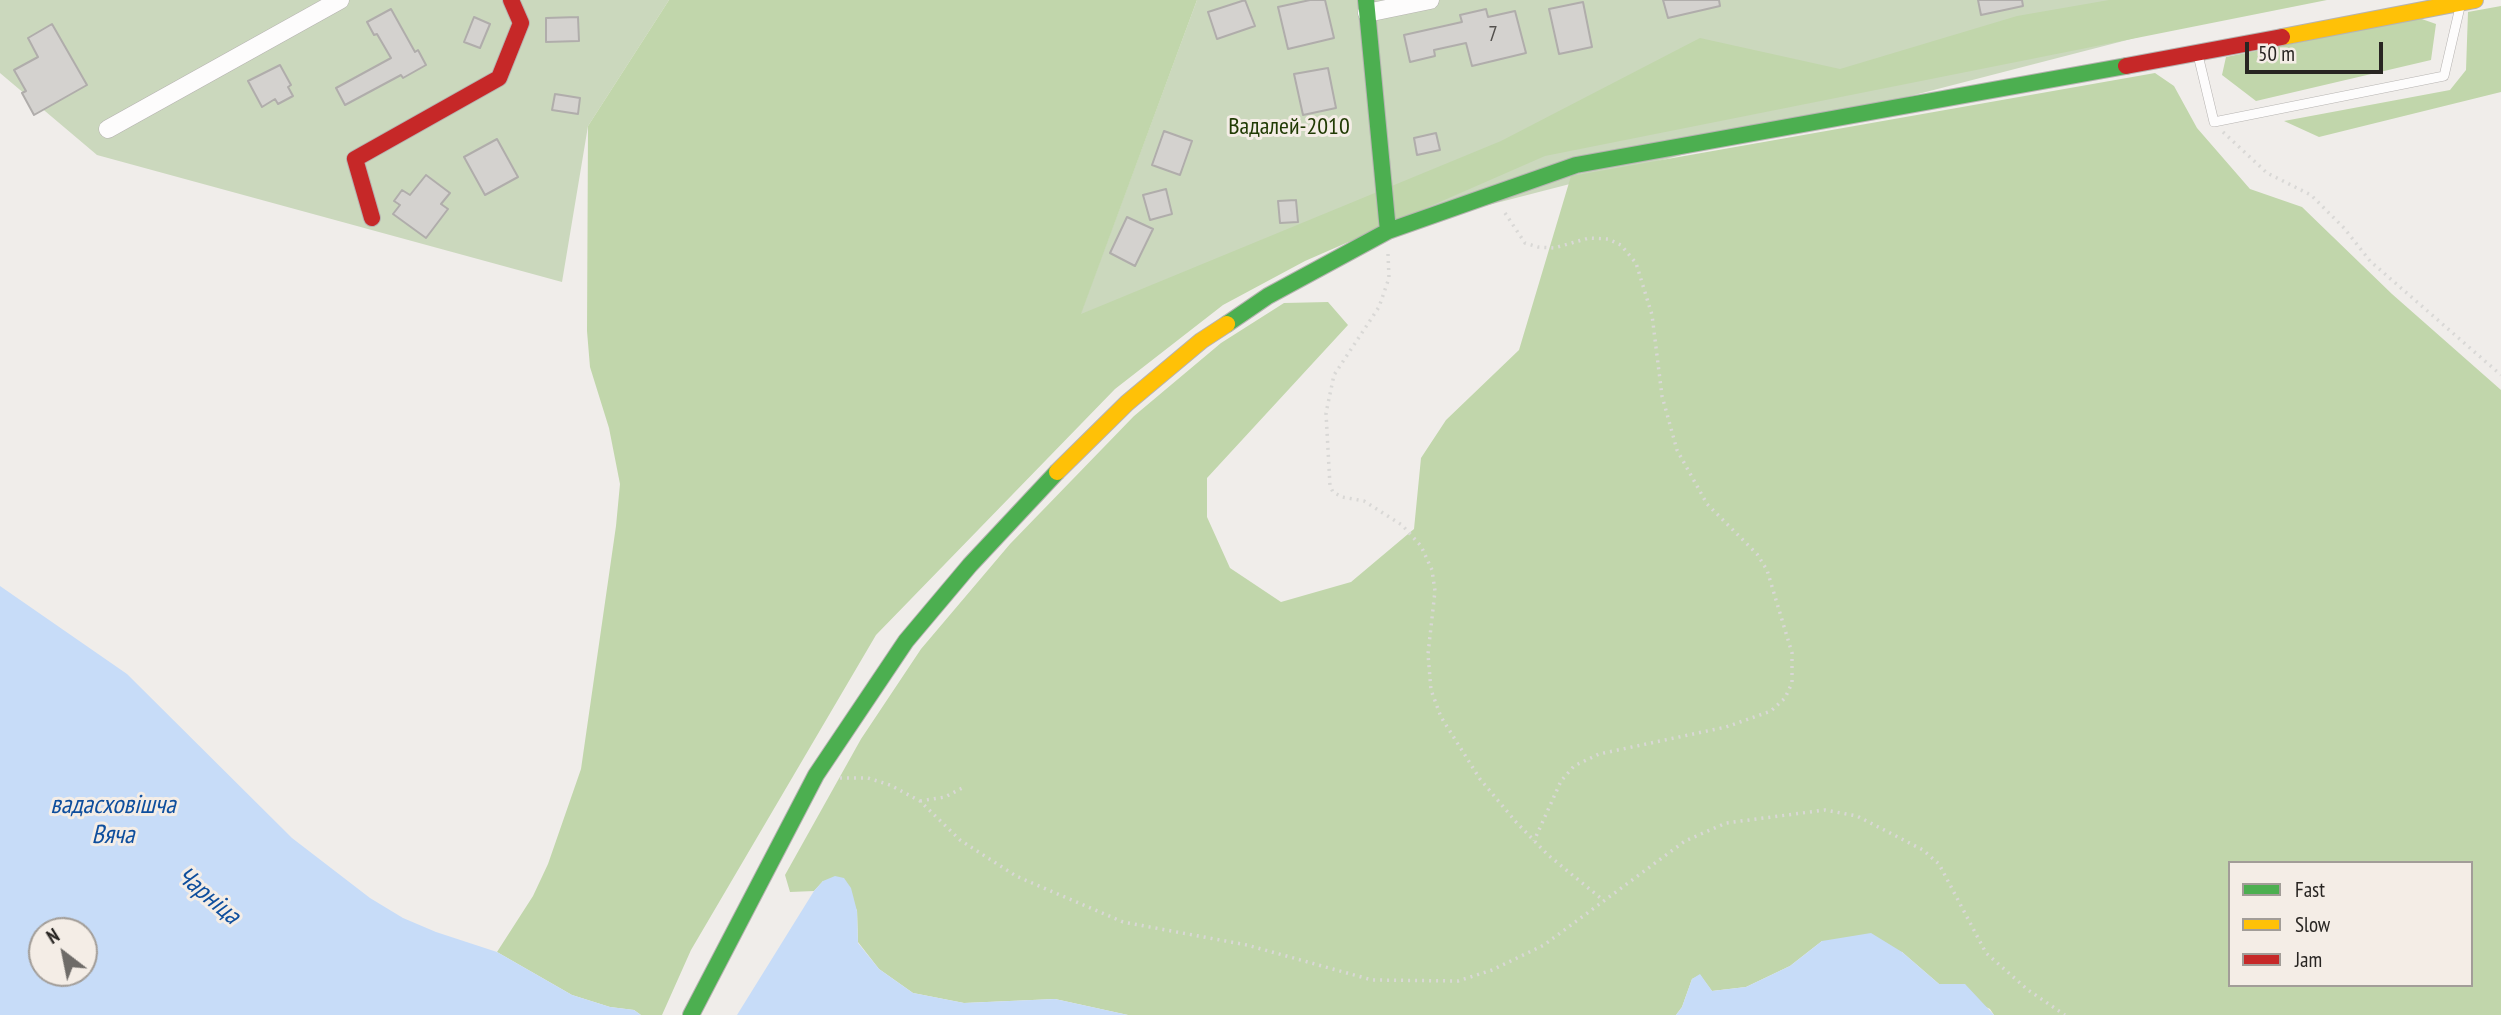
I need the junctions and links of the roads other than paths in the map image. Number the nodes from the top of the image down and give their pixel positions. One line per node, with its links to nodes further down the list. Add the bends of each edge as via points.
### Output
1 (340, 0): 7 (street)
2 (511, 0): 8 (street, via 521,23 499,78 355,159)
3 (1430, 0): 5 (street)
4 (2468, 1): 6 (street); 6 (lane, via 2444,76 2214,122)
5 (1366, 6): 9 (street)
6 (2198, 53): 9 (street, via 1576,165)
7 (108, 129)
8 (372, 218)
9 (1388, 231): 10 (street, via 1268,296 1201,341 1127,403 1031,498 914,631 871,691 816,775)
10 (691, 1015)

